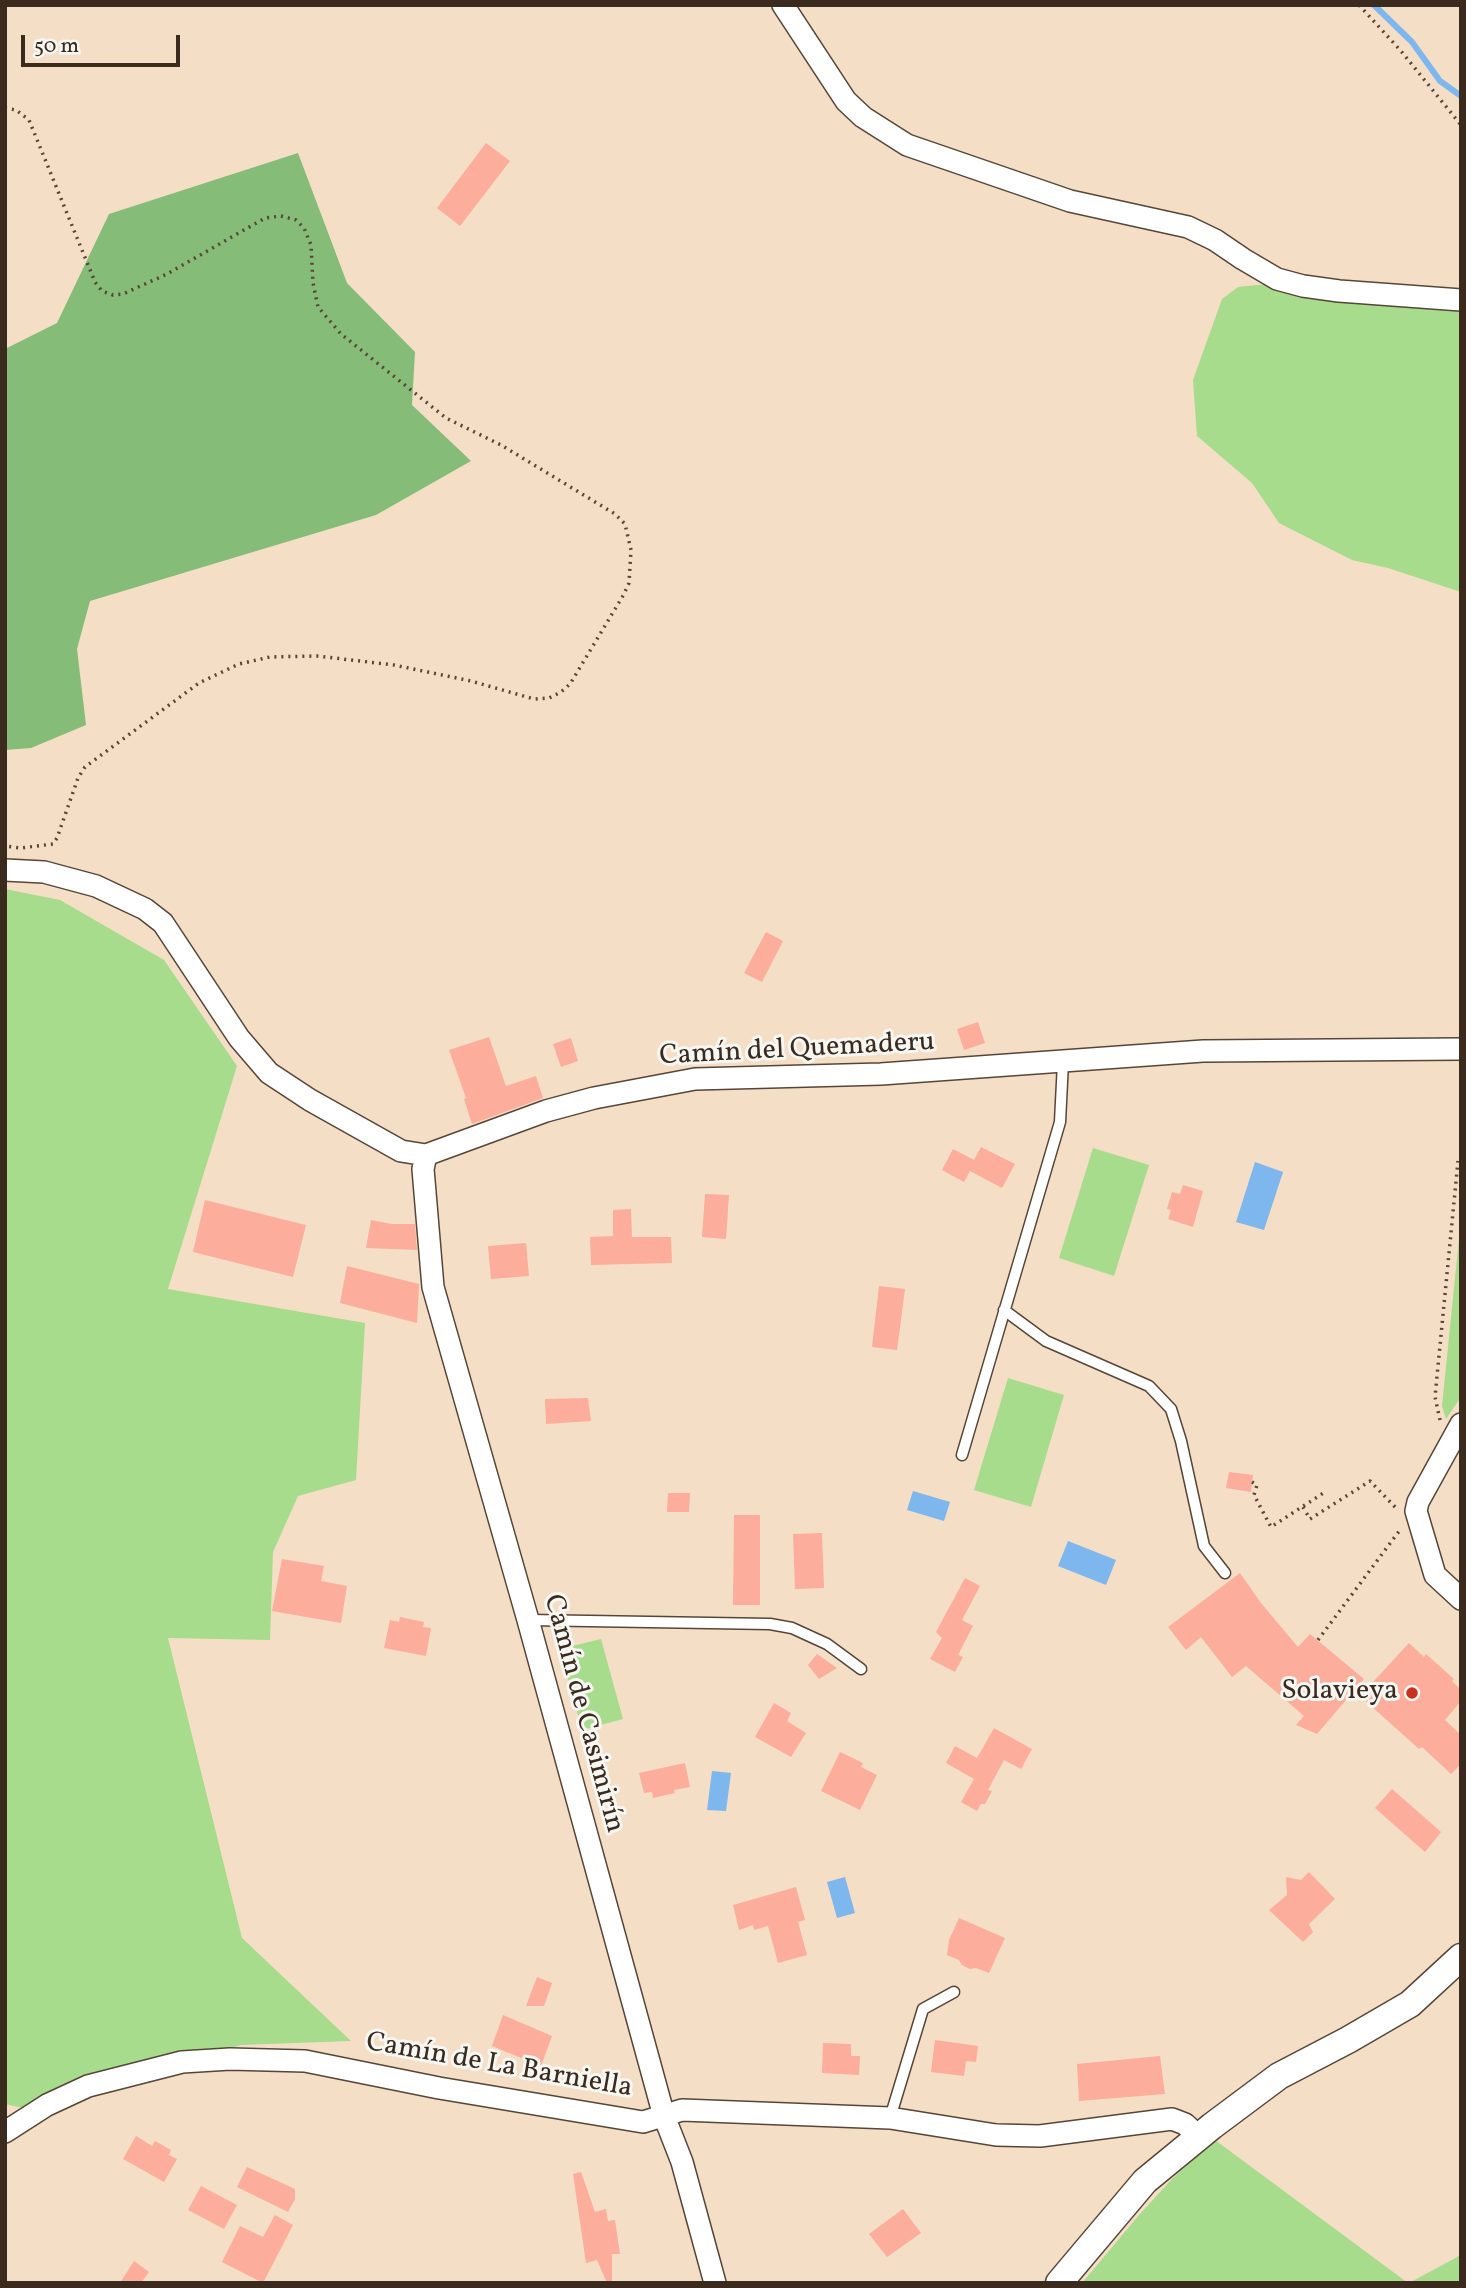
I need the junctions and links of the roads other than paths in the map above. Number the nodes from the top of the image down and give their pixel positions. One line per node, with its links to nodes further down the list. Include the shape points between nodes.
1 (783, 5): 2 (street, via 846,101 907,145 1070,201 1188,227 1277,279 1339,291)
2 (1461, 300)
3 (5, 870): 6 (street, via 44,872 96,886 145,909 163,923 239,1038 269,1073 401,1151)
4 (1461, 1049): 5 (street, Camín del Quemaderu, via 1203,1051)
5 (1063, 1062): 6 (street, Camín del Quemaderu, via 881,1074 695,1079 582,1101); 7 (lane, via 1060,1122)
6 (426, 1155): 12 (street, Camín de Casimirín, via 423,1169 433,1287)
7 (1004, 1310): 9 (lane); 10 (lane, via 1046,1341 1149,1386 1171,1409 1204,1546)
8 (1456, 1432): 11 (street, via 1412,1513 1435,1575)
9 (962, 1455)
10 (1225, 1573)
11 (1461, 1598)
12 (528, 1620): 13 (lane, via 770,1624 792,1628 827,1644); 16 (street, Camín de Casimirín)
13 (861, 1669)
14 (1459, 1964): 19 (street, via 1410,2004 1279,2076)
15 (954, 1992): 17 (lane, via 923,2009)
16 (664, 2116): 17 (street, Camín de La Barniella, via 682,2110); 18 (street, Camín de La Barniella, via 643,2122 305,2061 229,2059 182,2062 88,2086); 20 (street, Camín de Casimirín, via 682,2162)
17 (890, 2118): 19 (street, Camín de La Barniella, via 996,2135 1040,2136 1172,2119)
18 (5, 2132)
19 (1199, 2137): 21 (street, via 1145,2181)
20 (715, 2283)
21 (1059, 2283)

